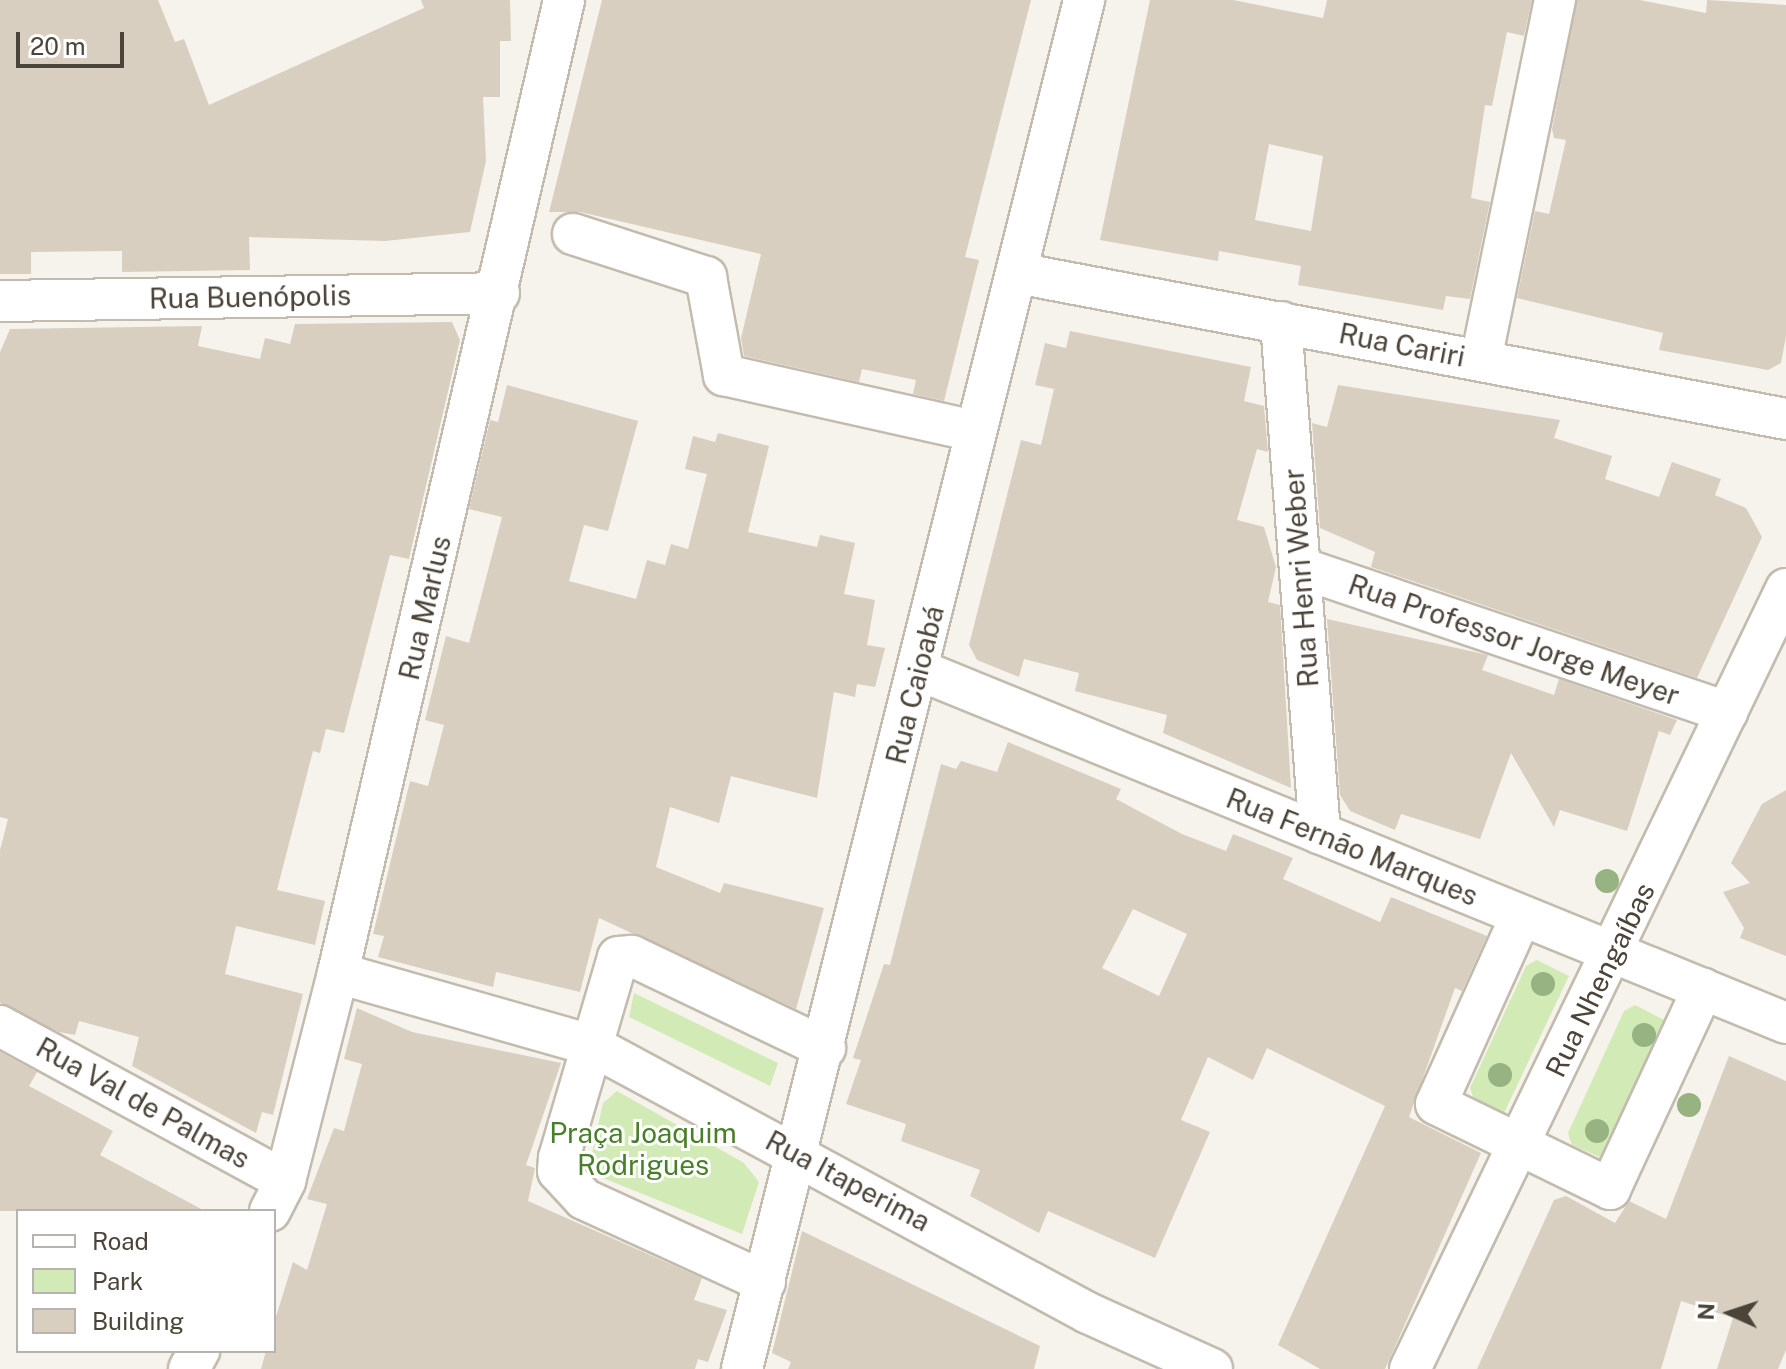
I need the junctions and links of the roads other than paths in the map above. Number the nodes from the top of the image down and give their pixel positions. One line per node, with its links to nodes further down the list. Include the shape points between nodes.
1 (564, 0): 6 (street, Rua Marlus)
2 (1084, 0): 5 (street, Rua Caioabá)
3 (1555, 0): 9 (street)
4 (573, 234): 11 (street, via 706,277 724,375)
5 (1017, 273): 8 (street, Rua Cariri); 11 (street, Rua Caioabá)
6 (499, 293): 7 (street, Rua Buenópolis); 19 (street, Rua Marlus)
7 (0, 301)
8 (1281, 322): 9 (street, Rua Cariri); 12 (street, Rua Henri Weber)
9 (1481, 360): 10 (street, Rua Cariri)
10 (1786, 419)
11 (974, 431): 14 (street, Rua Caioabá)
12 (1301, 568): 15 (street, Rua Professor Jorge Meyer); 16 (street, Rua Henri Weber)
13 (1786, 589): 15 (street, Rua Nhengaíbas)
14 (919, 670): 16 (street, Rua Fernão Marques); 24 (street, Rua Caioabá)
15 (1727, 712): 18 (street, Rua Nhengaíbas)
16 (1320, 834): 17 (street, Rua Fernão Marques)
17 (1521, 916): 18 (street, Rua Fernão Marques); 25 (street, via 1436,1104)
18 (1612, 953): 20 (street, Rua Fernão Marques); 25 (street, Rua Nhengaíbas)
19 (338, 973): 23 (street, Rua Itaperima); 27 (street, Rua Marlus)
20 (1703, 989): 21 (street, Rua Fernão Marques); 25 (street, via 1610,1189)
21 (1786, 1023)
22 (0, 1026): 27 (street, Rua Val de Palmas)
23 (591, 1045): 24 (street, via 614,965 624,955); 26 (street, Rua Itaperima); 28 (street, via 559,1158 568,1187)
24 (825, 1048): 26 (street, Rua Caioabá)
25 (1520, 1145): 31 (street, Rua Nhengaíbas)
26 (798, 1153): 28 (street, Rua Caioabá); 30 (street, Rua Itaperima, via 1088,1313)
27 (278, 1196)
28 (765, 1282): 29 (street, Rua Caioabá)
29 (742, 1369)
30 (1212, 1369)
31 (1410, 1369)

